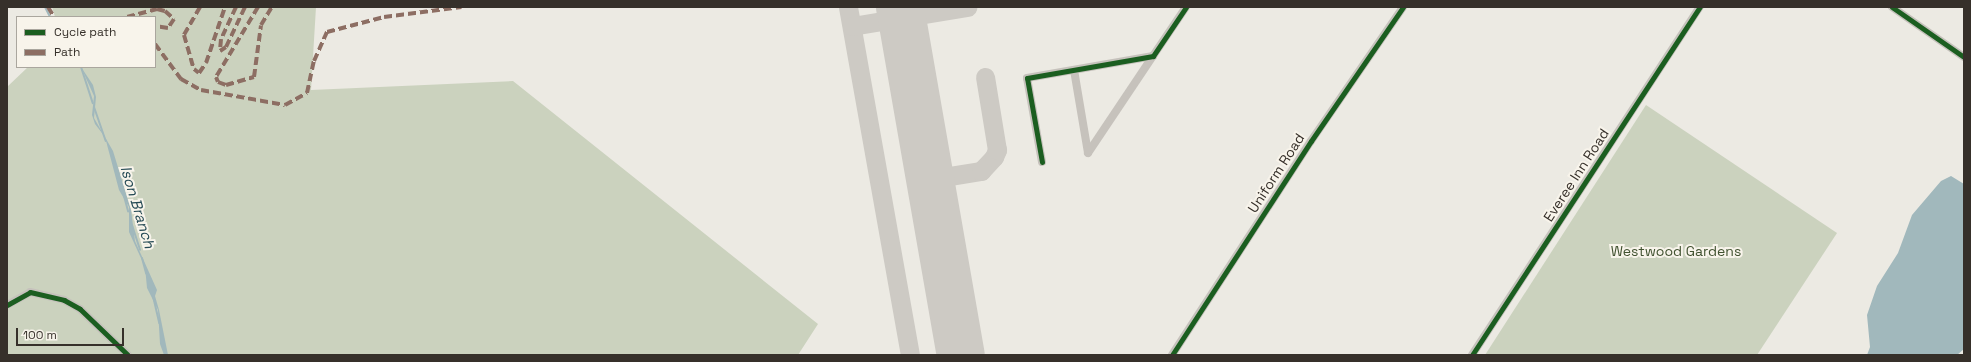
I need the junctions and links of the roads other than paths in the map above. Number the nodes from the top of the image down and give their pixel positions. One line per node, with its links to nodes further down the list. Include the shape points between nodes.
1 (1186, 7): 5 (street)
2 (1403, 7): 11 (street, Uniform Road, via 1311,141)
3 (1700, 7): 12 (street, Everee Inn Road)
4 (1892, 7): 6 (street)
5 (1153, 56): 7 (street); 7 (street, via 1088,153)
6 (1964, 57)
7 (1074, 70): 8 (street, via 1027,78)
8 (1042, 162)
9 (7, 305): 10 (street, via 30,292 64,300 80,309)
10 (128, 355)
11 (1172, 355)
12 (1472, 355)

